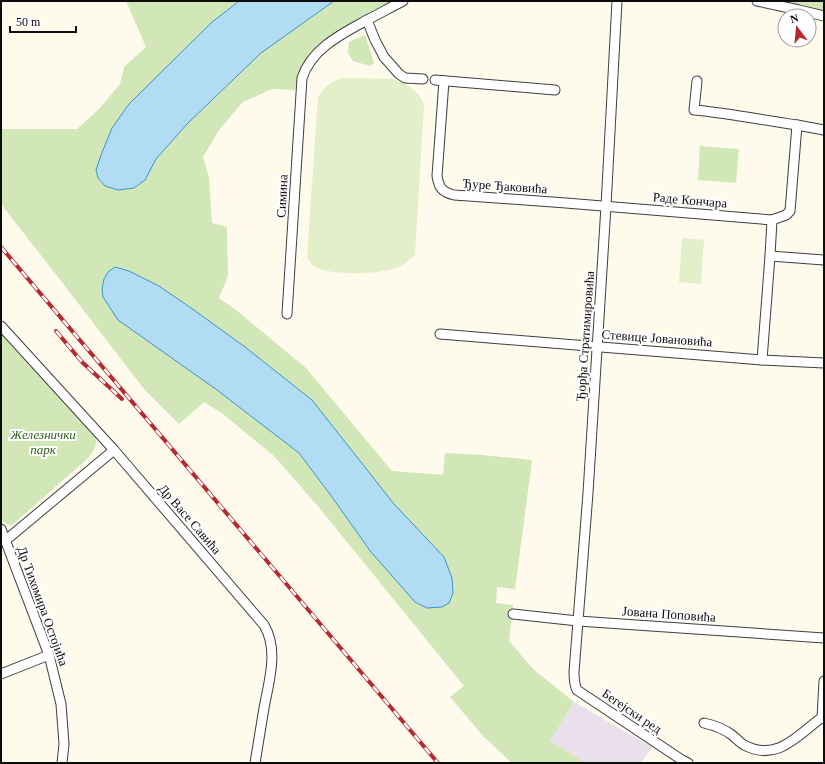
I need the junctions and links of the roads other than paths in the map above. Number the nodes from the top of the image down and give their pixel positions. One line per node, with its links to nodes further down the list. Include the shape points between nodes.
1 (403, 1): 5 (street)
2 (617, 1): 11 (street, Ђорђа Стратимировића)
3 (757, 1): 4 (street)
4 (824, 16)
5 (367, 20): 6 (street, via 384,57 399,74 405,78); 15 (street, Симина, via 340,35 320,51 302,78)
6 (423, 79)
7 (697, 81): 9 (street, via 694,110)
8 (555, 90): 11 (street, Ђуре Ђаковића, via 439,81 436,176 438,185 440,189 454,196)
9 (796, 125): 10 (street); 12 (street, via 790,211)
10 (824, 130)
11 (606, 206): 12 (street, Раде Кончара); 18 (street, Ђорђа Стратимировића)
12 (772, 220): 13 (street)
13 (770, 256): 14 (street); 19 (street)
14 (824, 260)
15 (287, 314)
16 (1, 326): 21 (street, Др Васе Савића)
17 (440, 334): 18 (street, Стевице Јовановића)
18 (596, 347): 19 (street, Стевице Јовановића); 25 (street, Ђорђа Стратимировића)
19 (762, 360): 20 (street, Стевице Јовановића)
20 (824, 363)
21 (114, 450): 23 (street); 34 (street, Др Васе Савића, via 267,630 271,643 271,671)
22 (1, 529): 23 (street, Др Тихомира Остојића)
23 (6, 540): 27 (street, Др Тихомира Остојића)
24 (513, 614): 25 (street, Јована Поповића)
25 (578, 621): 26 (street, Јована Поповића); 28 (street, Ђорђа Стратимировића)
26 (824, 638)
27 (49, 655): 29 (street); 33 (street, Др Тихомира Остојића, via 61,704 64,744)
28 (574, 672): 35 (street, Бегејски ред, via 577,690)
29 (1, 674)
30 (824, 681): 31 (street)
31 (823, 717): 32 (street, via 787,744 766,751 743,744 731,734)
32 (704, 723)
33 (62, 763)
34 (255, 763)
35 (688, 763)

